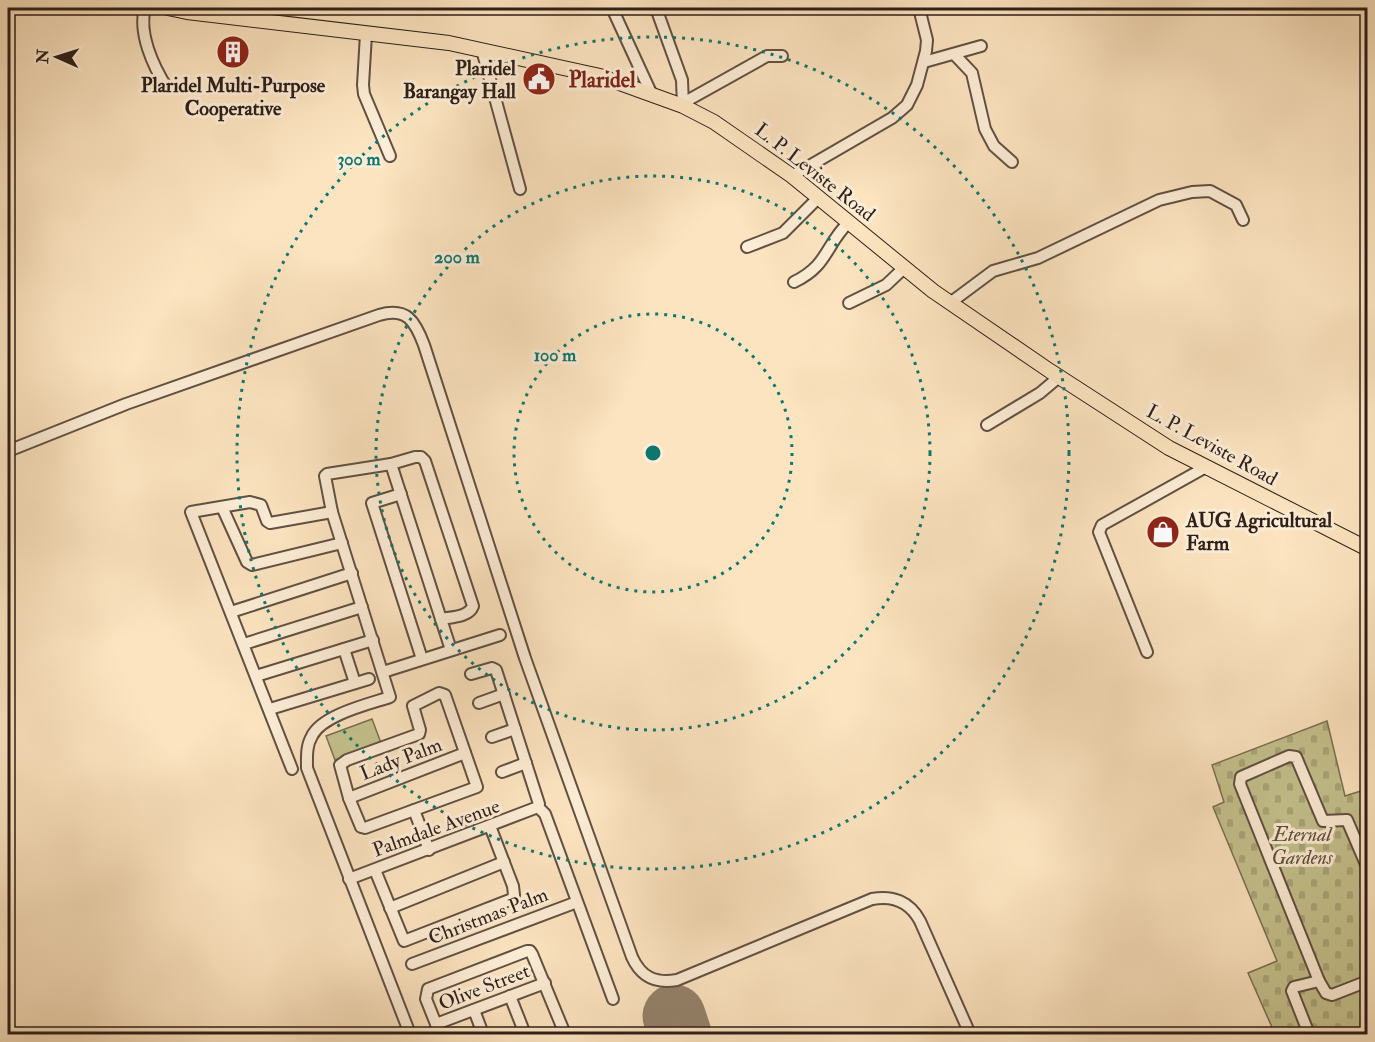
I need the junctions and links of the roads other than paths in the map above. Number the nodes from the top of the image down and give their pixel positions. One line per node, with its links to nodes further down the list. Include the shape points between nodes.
1 (145, 8): 12 (street, via 144,33)
2 (168, 8): 6 (main road, L. P. Leviste Road)
3 (612, 8): 13 (street)
4 (656, 8): 14 (street, via 682,80)
5 (919, 8): 11 (street, via 927,40)
6 (366, 34): 8 (main road, L. P. Leviste Road); 15 (street, via 363,90)
7 (981, 46): 9 (street)
8 (482, 50): 13 (main road, L. P. Leviste Road, via 600,76); 18 (street)
9 (954, 54): 11 (street); 16 (street, via 972,73 984,129 994,146)
10 (782, 56): 14 (street, via 767,56)
11 (924, 62): 17 (street, via 907,105 892,118)
12 (167, 88)
13 (652, 95): 14 (main road, L. P. Leviste Road)
14 (683, 104): 17 (main road, L. P. Leviste Road)
15 (390, 156)
16 (1012, 162)
17 (792, 176): 19 (main road, L. P. Leviste Road)
18 (520, 189)
19 (818, 198): 21 (main road, L. P. Leviste Road); 22 (street, via 783,233)
20 (1243, 220): 26 (street, via 1236,206 1210,191 1159,200 1038,258 993,271)
21 (849, 222): 23 (main road, L. P. Leviste Road); 24 (street, via 818,266)
22 (747, 247)
23 (904, 268): 25 (street, via 886,285); 26 (main road, L. P. Leviste Road)
24 (794, 282)
25 (849, 303)
26 (950, 303): 27 (main road, L. P. Leviste Road)
27 (1059, 377): 28 (street); 31 (main road, L. P. Leviste Road, via 1169,448)
28 (987, 425)
29 (8, 451): 85 (street, via 126,404 379,315 397,312 409,317 424,345 528,666 639,970 655,981 677,980 872,899 893,899 912,908 920,921)
30 (391, 464): 32 (street); 34 (street, via 327,474); 40 (street, via 415,457 425,461 473,606 467,613)
31 (1206, 466): 36 (main road, L. P. Leviste Road); 46 (street, via 1102,525 1099,532)
32 (401, 494): 40 (street); 47 (street, via 372,502)
33 (222, 507): 34 (street, via 250,502 261,505 270,524); 35 (street, via 252,566); 39 (street, via 191,512)
34 (332, 512): 35 (street)
35 (342, 543): 37 (street)
36 (1368, 549)
37 (351, 573): 38 (street); 39 (street)
38 (363, 607): 42 (street); 43 (street)
39 (231, 612): 43 (street)
40 (441, 620): 45 (street)
41 (500, 635): 45 (street)
42 (373, 640): 44 (street); 48 (street)
43 (244, 644): 50 (street)
44 (344, 649): 50 (street); 52 (street)
45 (451, 650): 47 (street)
46 (1147, 652)
47 (422, 658): 48 (street)
48 (383, 672): 70 (street, via 390,696 326,720 312,734 306,752 307,768)
49 (471, 674): 53 (street, via 496,670)
50 (256, 676): 55 (street)
51 (369, 679): 52 (street)
52 (354, 683): 55 (street)
53 (504, 694): 54 (street); 56 (street)
54 (479, 703)
55 (270, 709): 60 (street)
56 (515, 729): 57 (street); 59 (street)
57 (492, 737)
58 (465, 753): 62 (street, Lady Palm); 62 (street, via 443,694 432,695 413,706 419,734 340,765); 64 (street, via 477,787)
59 (526, 763): 61 (street); 63 (street)
60 (292, 769)
61 (502, 772)
62 (349, 798): 64 (street, via 358,822 366,828)
63 (537, 808): 65 (street, Palmdale Avenue); 71 (street, via 545,814)
64 (414, 810): 66 (street)
65 (490, 826): 66 (street, Palmdale Avenue); 67 (street)
66 (429, 849): 69 (street, Palmdale Avenue)
67 (504, 862): 72 (street); 72 (street, via 512,899 404,941)
68 (1368, 869): 74 (street, via 1347,820 1323,821 1296,757 1289,756 1241,777 1240,784)
69 (375, 870): 70 (street, Palmdale Avenue); 72 (street)
70 (350, 879): 81 (street)
71 (577, 902): 73 (street, Christmas Palm); 78 (street)
72 (390, 908)
73 (412, 964)
74 (1319, 981): 75 (street, via 1329,995); 86 (street, via 1294,987 1292,991)
75 (1368, 981)
76 (545, 983): 77 (street, Olive Street); 80 (street, via 527,951 428,989 426,999); 84 (street)
77 (510, 996): 79 (street, Olive Street); 83 (street)
78 (613, 999)
79 (474, 1010): 80 (street, Olive Street); 82 (street)
80 (438, 1029)
81 (410, 1035)
82 (483, 1035)
83 (525, 1035)
84 (565, 1035)
85 (970, 1035)
86 (1309, 1035)

